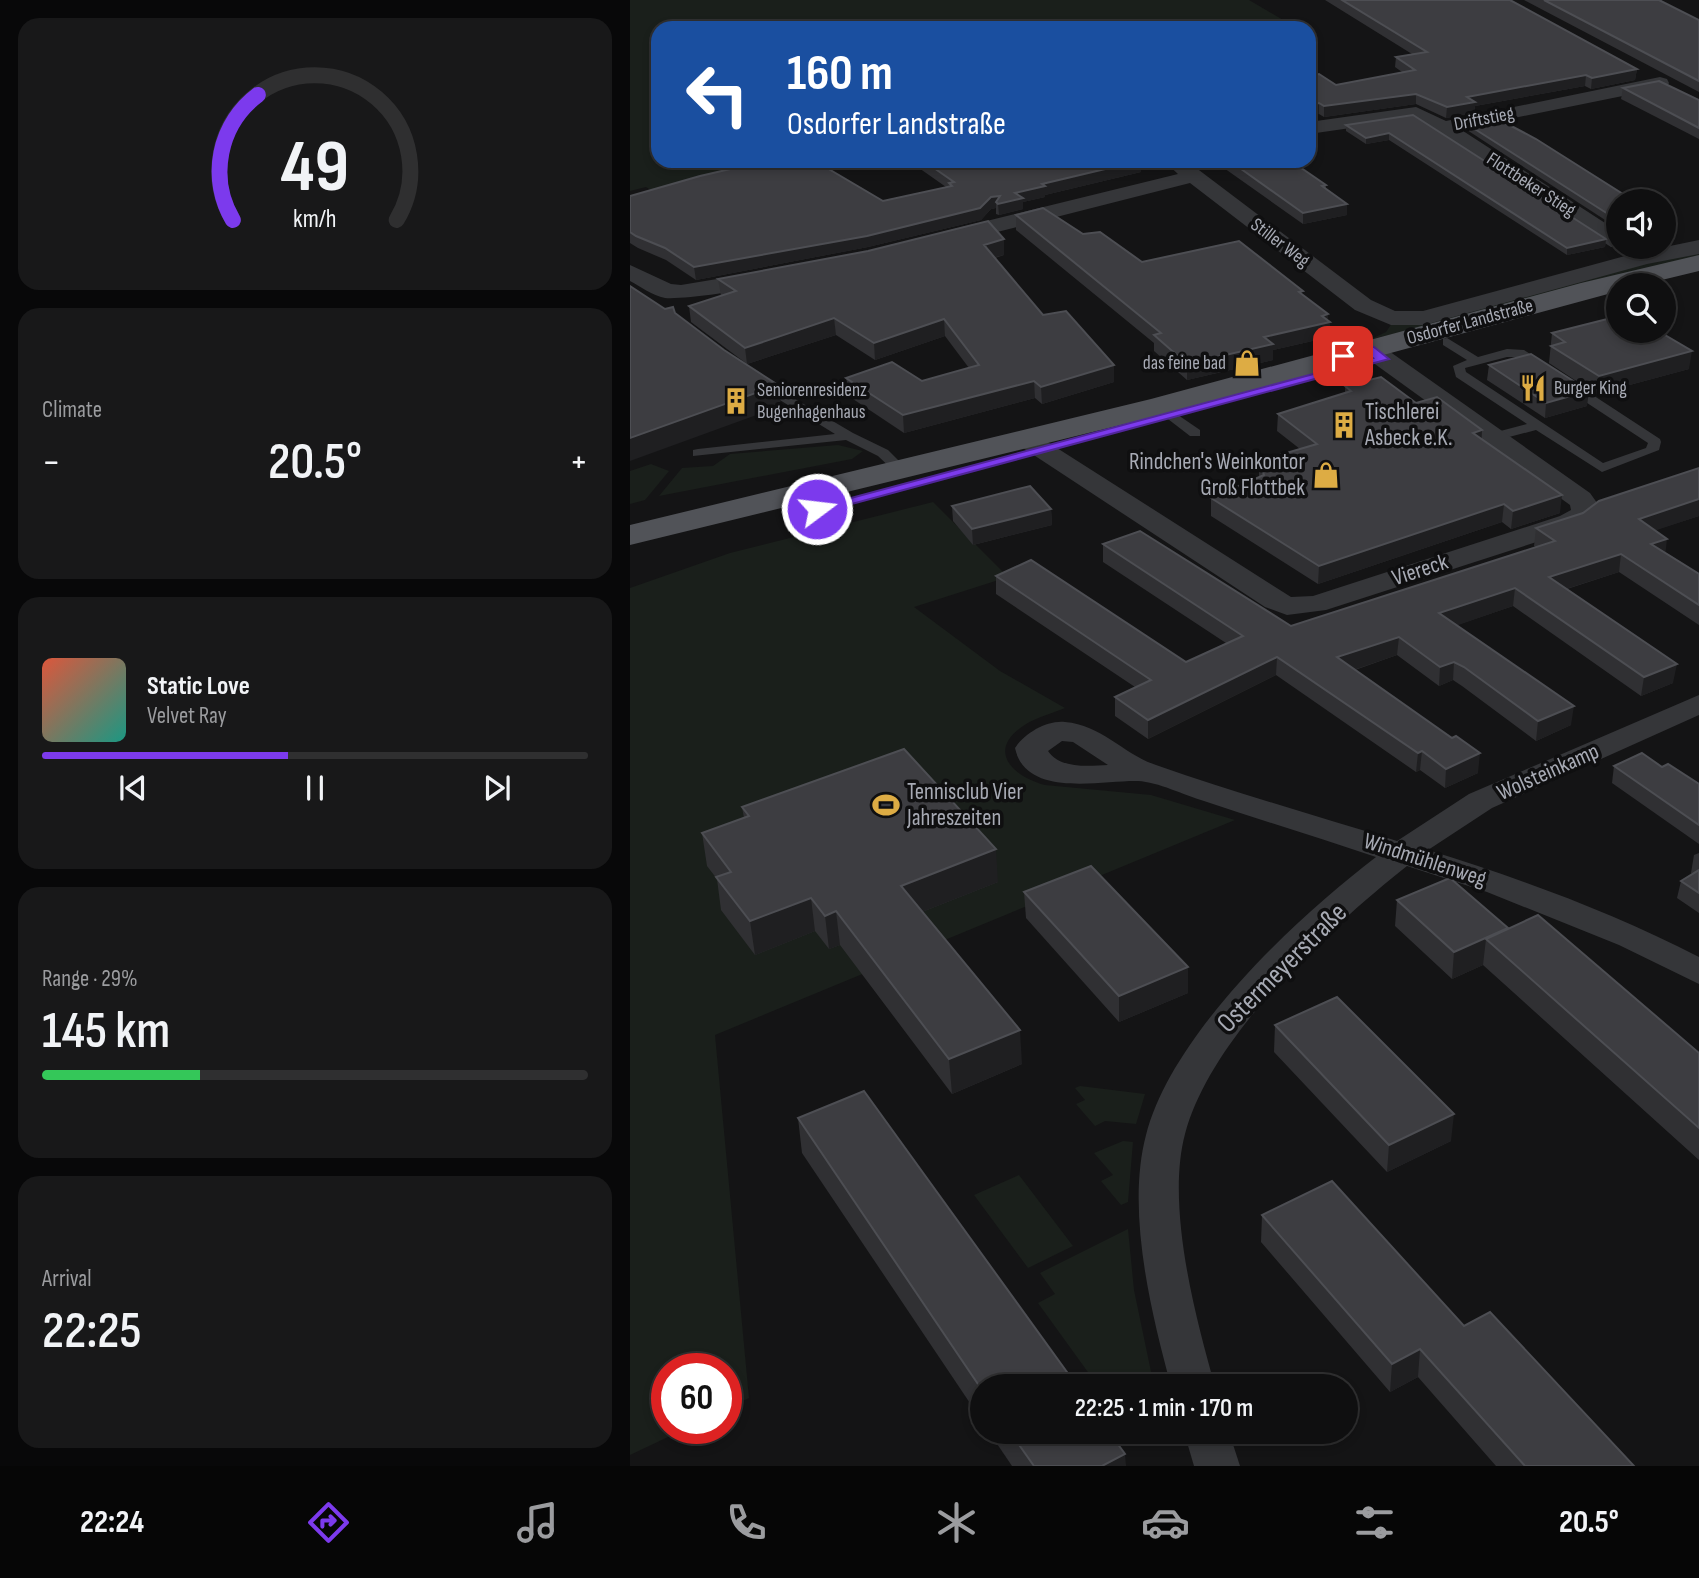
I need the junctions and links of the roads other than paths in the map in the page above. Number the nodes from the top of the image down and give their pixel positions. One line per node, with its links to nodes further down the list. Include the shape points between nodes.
1 (1628, 66): 2 (street)
2 (1660, 83): 3 (street); 5 (street, Driftstieg)
3 (1680, 93)
4 (1316, 127): 5 (street, Driftstieg, via 1416,114)
5 (1443, 127): 8 (street, Flottbeker Stieg)
6 (1182, 168): 7 (street, Stiller Weg)
7 (1193, 177): 9 (street); 21 (street, Stiller Weg, via 1363,305)
8 (1606, 234)
9 (923, 244)
10 (1699, 247): 11 (street, Osdorfer Landstraße)
11 (1676, 249)
12 (1616, 259): 21 (street, Osdorfer Landstraße, via 1424,318)
13 (1699, 263): 23 (main road, Osdorfer Landstraße)
14 (630, 272): 18 (street)
15 (779, 275): 18 (street, via 695,290)
16 (1699, 278): 17 (main road)
17 (1676, 283)
18 (666, 290): 20 (street)
19 (1606, 299): 22 (main road, Osdorfer Landstraße)
20 (681, 313)
21 (1391, 318)
22 (1447, 342): 23 (main road, Osdorfer Landstraße); 24 (lane)
23 (1376, 354): 28 (street, Viereck); 29 (main road, Osdorfer Landstraße, via 1175,418)
24 (1476, 361): 26 (lane, via 1459,366 1460,374); 26 (lane, via 1520,353 1655,442 1652,450 1602,468)
25 (751, 376): 27 (lane)
26 (1539, 425): 28 (lane)
27 (848, 436): 30 (lane); 31 (lane, via 883,453)
28 (1494, 438): 29 (street, Viereck, via 1580,499 1586,508 1582,515 1301,607 1275,601 1136,505)
29 (1034, 445): 31 (main road, Osdorfer Landstraße); 33 (main road, Osdorfer Landstraße)
30 (698, 453)
31 (901, 470): 32 (main road, Osdorfer Landstraße)
32 (630, 535)
33 (630, 557)
34 (1699, 704): 36 (street, Wolsteinkamp, via 1464,810)
35 (1141, 771): 36 (street, Windmühlenweg)
36 (1404, 852): 37 (street, Windmühlenweg, via 1554,905 1632,937); 38 (street, Ostermeyerstraße, via 1253,990 1212,1039 1180,1091 1165,1135 1162,1213 1176,1329)
37 (1699, 972)
38 (1189, 1374)
39 (1211, 1444): 40 (street)
40 (1217, 1466)

